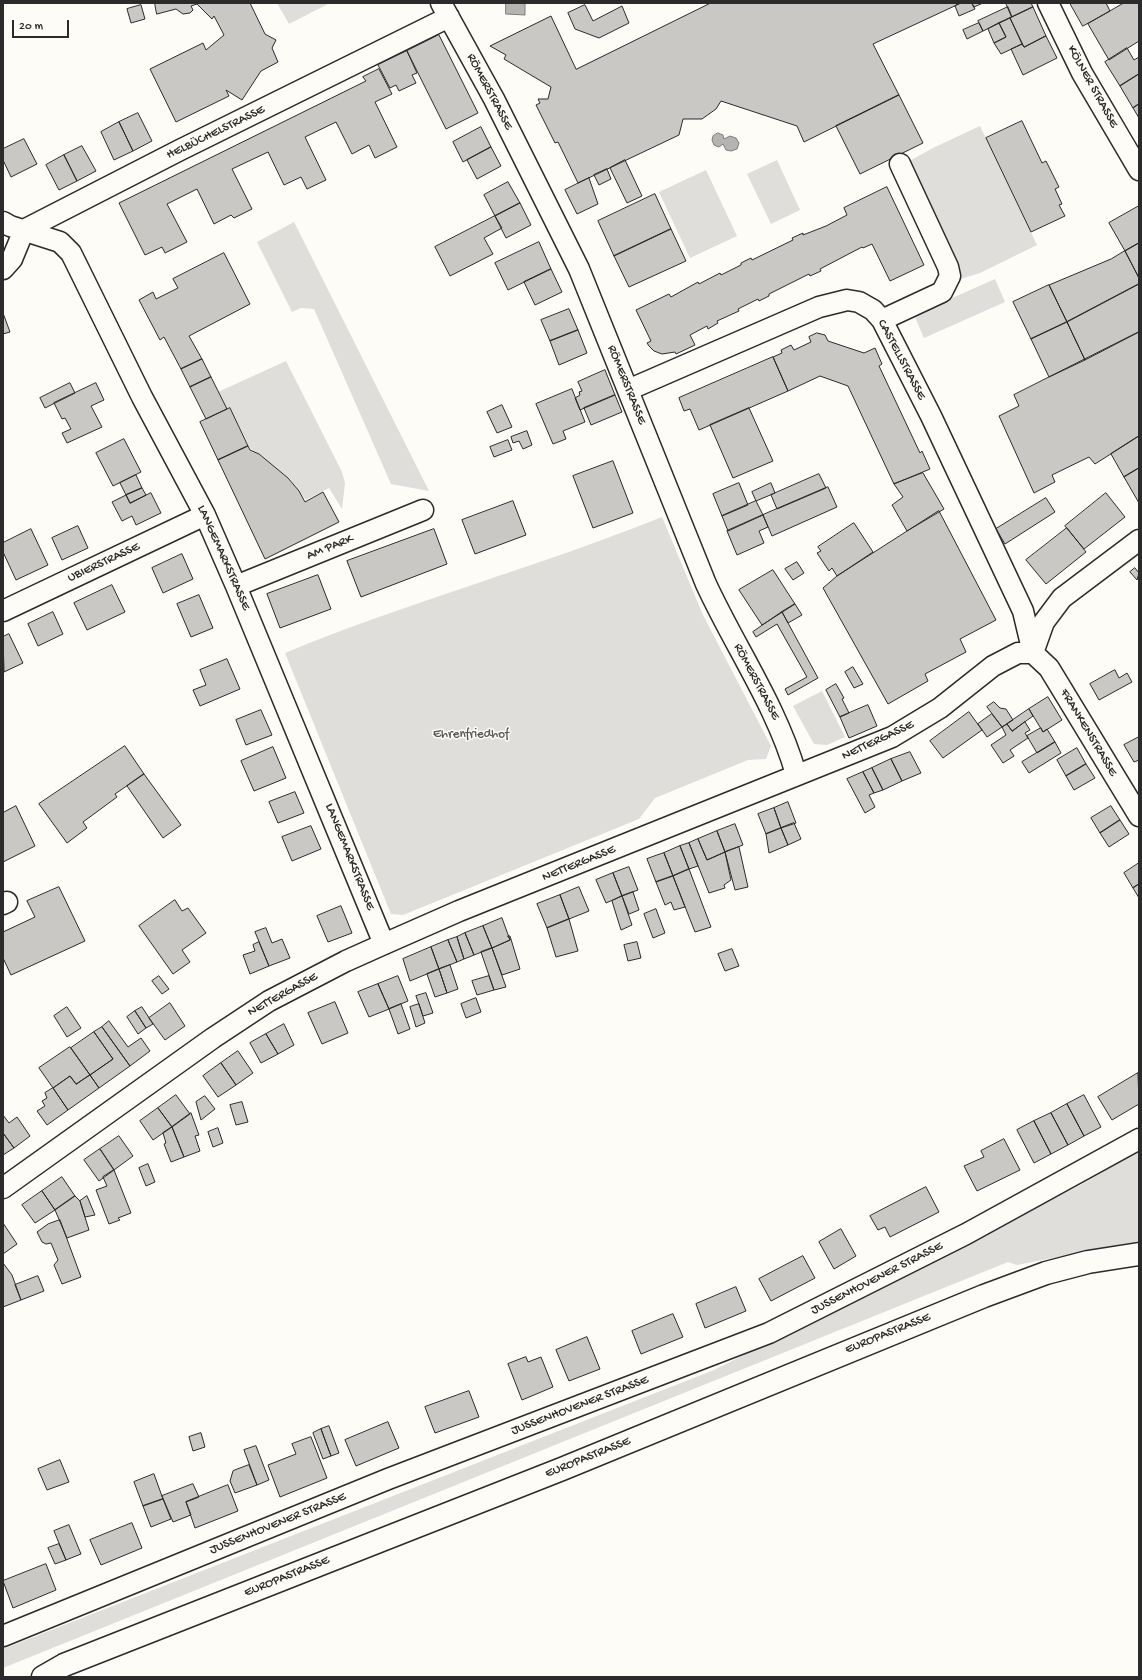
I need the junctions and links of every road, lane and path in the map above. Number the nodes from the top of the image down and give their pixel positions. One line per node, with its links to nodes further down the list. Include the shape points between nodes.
1 (1048, 3): 4 (street, KÖLNER STRASSE, via 1082,73)
2 (445, 7): 6 (street, HELBÜCHELSTRASSE, via 180,150); 9 (street, RÖMERSTRASSE, via 567,242)
3 (900, 164): 8 (street, via 950,276 942,292)
4 (1139, 170)
5 (3, 222): 6 (street, LANGEMARKSTRASSE)
6 (24, 230): 7 (street, via 12,259); 11 (street, LANGEMARKSTRASSE, via 60,242 71,253 142,397)
7 (3, 269)
8 (882, 320): 9 (street, CASTELLSTRASSE, via 873,310 859,302 847,300 826,305); 15 (street, CASTELLSTRASSE, via 931,416 1023,611)
9 (628, 390): 16 (street, RÖMERSTRASSE, via 706,584 779,724)
10 (423, 510): 13 (street, AM PARK)
11 (205, 516): 13 (street, LANGEMARKSTRASSE); 14 (street, UBIERSTRASSE)
12 (1139, 540): 15 (street, via 1062,598 1044,622)
13 (236, 586): 18 (street, LANGEMARKSTRASSE)
14 (3, 611)
15 (1033, 653): 16 (street, NETTERGASSE, via 1018,653 993,666 940,708 892,737); 17 (street, FRANKENSTRASSE, via 1049,668)
16 (796, 774): 18 (street, NETTERGASSE)
17 (1139, 816)
18 (384, 944): 20 (street, NETTERGASSE, via 304,982 246,1015)
19 (1139, 1139): 22 (street, JUSSENHOVENER STRASSE, via 966,1234 769,1333 388,1479)
20 (3, 1188)
21 (1139, 1254): 23 (main road, EUROPASTRASSE, via 1088,1262 1046,1273 931,1317 555,1472 64,1665)
22 (3, 1636)
23 (43, 1677)

